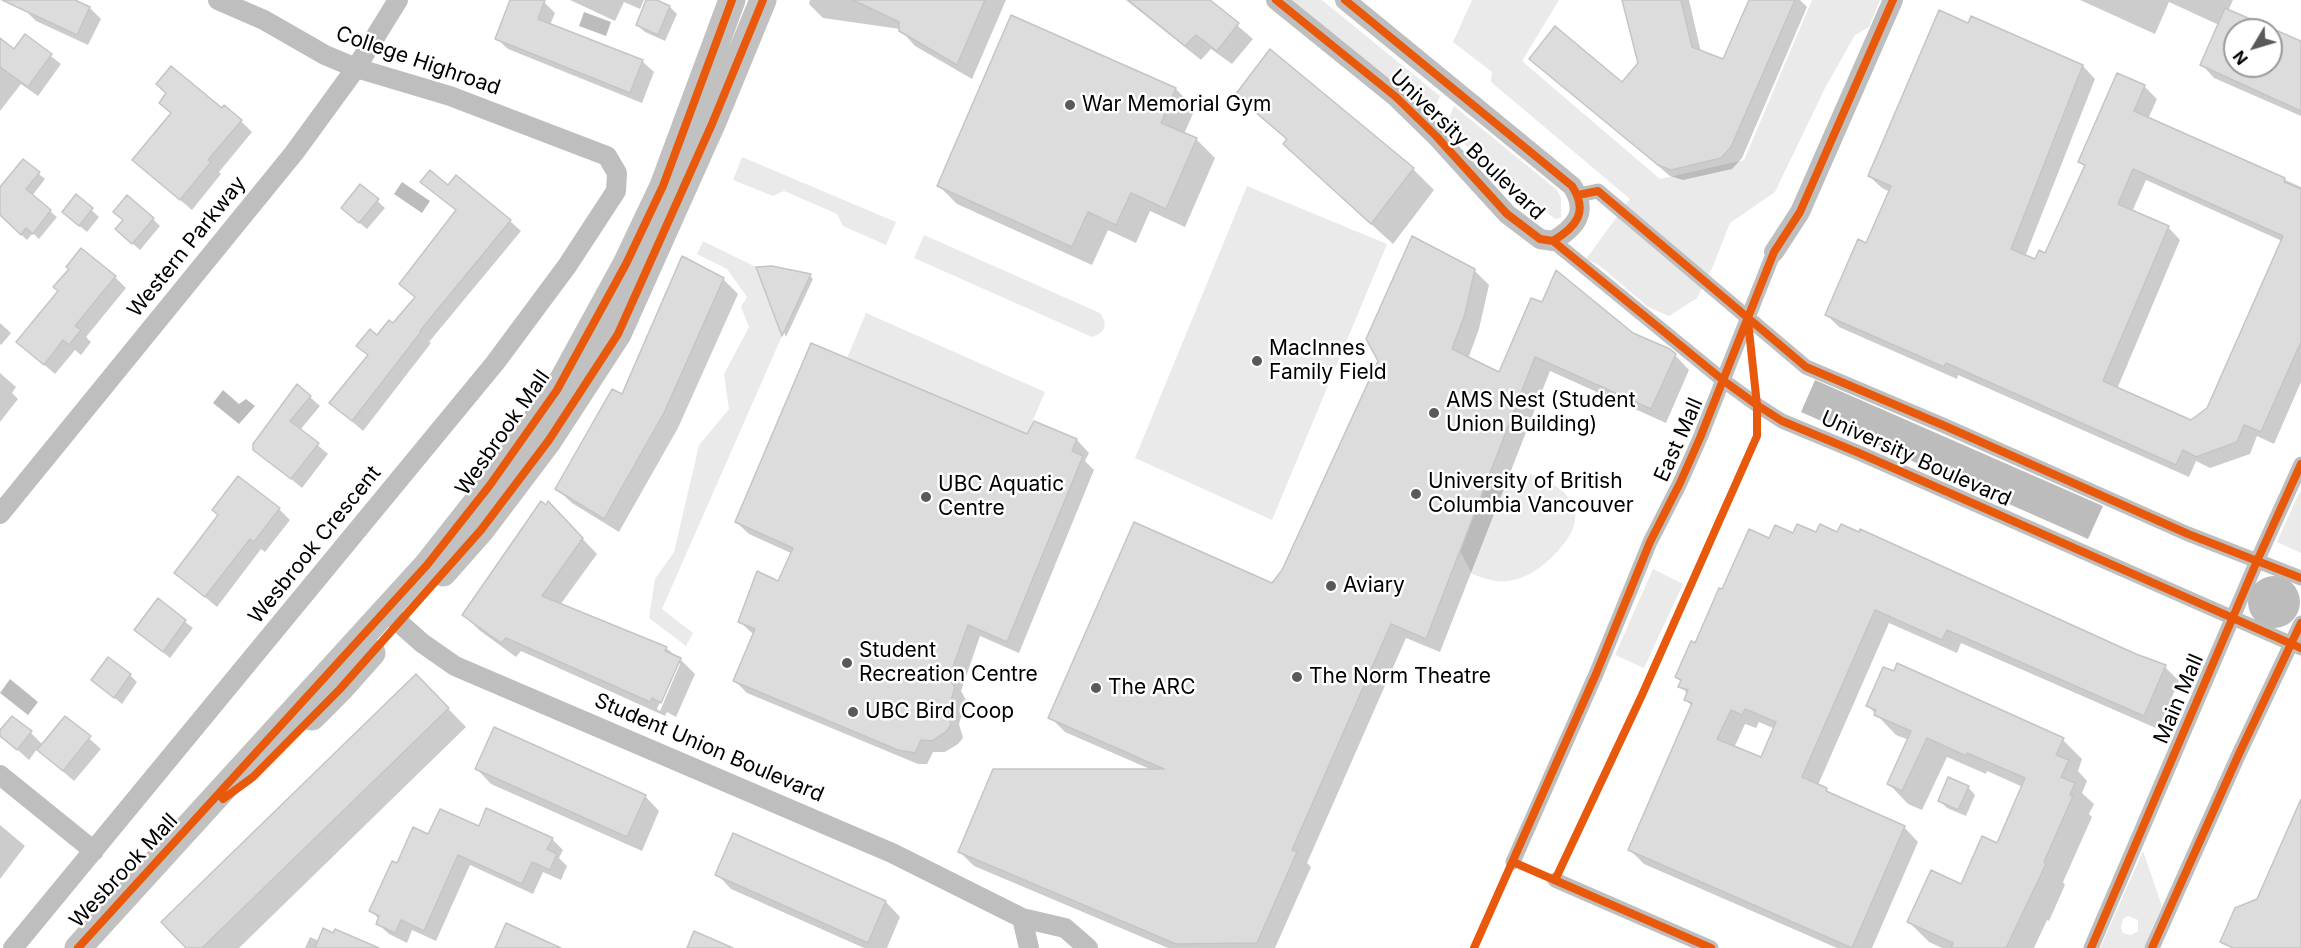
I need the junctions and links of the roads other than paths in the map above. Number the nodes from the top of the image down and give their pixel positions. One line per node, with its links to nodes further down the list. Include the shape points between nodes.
1 (218, 0): 8 (street, College Highroad)
2 (399, 0): 8 (street, Western Parkway)
3 (732, 0): 19 (main road, Wesbrook Mall, via 663,186 626,264 557,390)
4 (763, 0): 19 (main road, Wesbrook Mall, via 618,334 549,440 481,530)
5 (1276, 0): 11 (street, University Boulevard, via 1396,98 1507,214 1540,239)
6 (1345, 0): 10 (street, University Boulevard, via 1564,178)
7 (1893, 0): 12 (street, East Mall, via 1800,212)
8 (356, 68): 9 (street, College Highroad, via 450,96); 16 (street, Western Parkway, via 294,153)
9 (607, 156): 24 (street, Wesbrook Crescent, via 617,173 616,191 560,276 495,363)
10 (1578, 195): 11 (street, University Boulevard, via 1578,219); 13 (street, University Boulevard, via 1598,190)
11 (1553, 242): 14 (street, University Boulevard)
12 (1774, 252): 13 (street, East Mall)
13 (1748, 317): 14 (street, East Mall); 17 (street, University Boulevard, via 1806,367)
14 (1724, 381): 20 (street, University Boulevard, via 1782,421); 25 (street, East Mall, via 1650,542)
15 (2301, 464): 17 (street, Main Mall)
16 (0, 514)
17 (2257, 561): 18 (street, University Boulevard); 20 (street, Main Mall)
18 (2301, 578)
19 (393, 617): 27 (street, Student Union Boulevard, via 456,666 892,853); 29 (main road, Wesbrook Mall, via 340,689 253,777 197,819)
20 (2233, 618): 22 (street, University Boulevard); 33 (street, Main Mall)
21 (2301, 623): 22 (street)
22 (2296, 646): 34 (street, via 2238,756)
23 (0, 775): 24 (street)
24 (94, 851): 28 (street, Wesbrook Crescent)
25 (1513, 862)
26 (1555, 880): 32 (street)
27 (1022, 918): 30 (street); 31 (street, Student Union Boulevard, via 1065,928)
28 (13, 948)
29 (78, 948)
30 (1029, 948)
31 (1088, 948)
32 (1710, 948)
33 (2091, 948)
34 (2152, 948)

